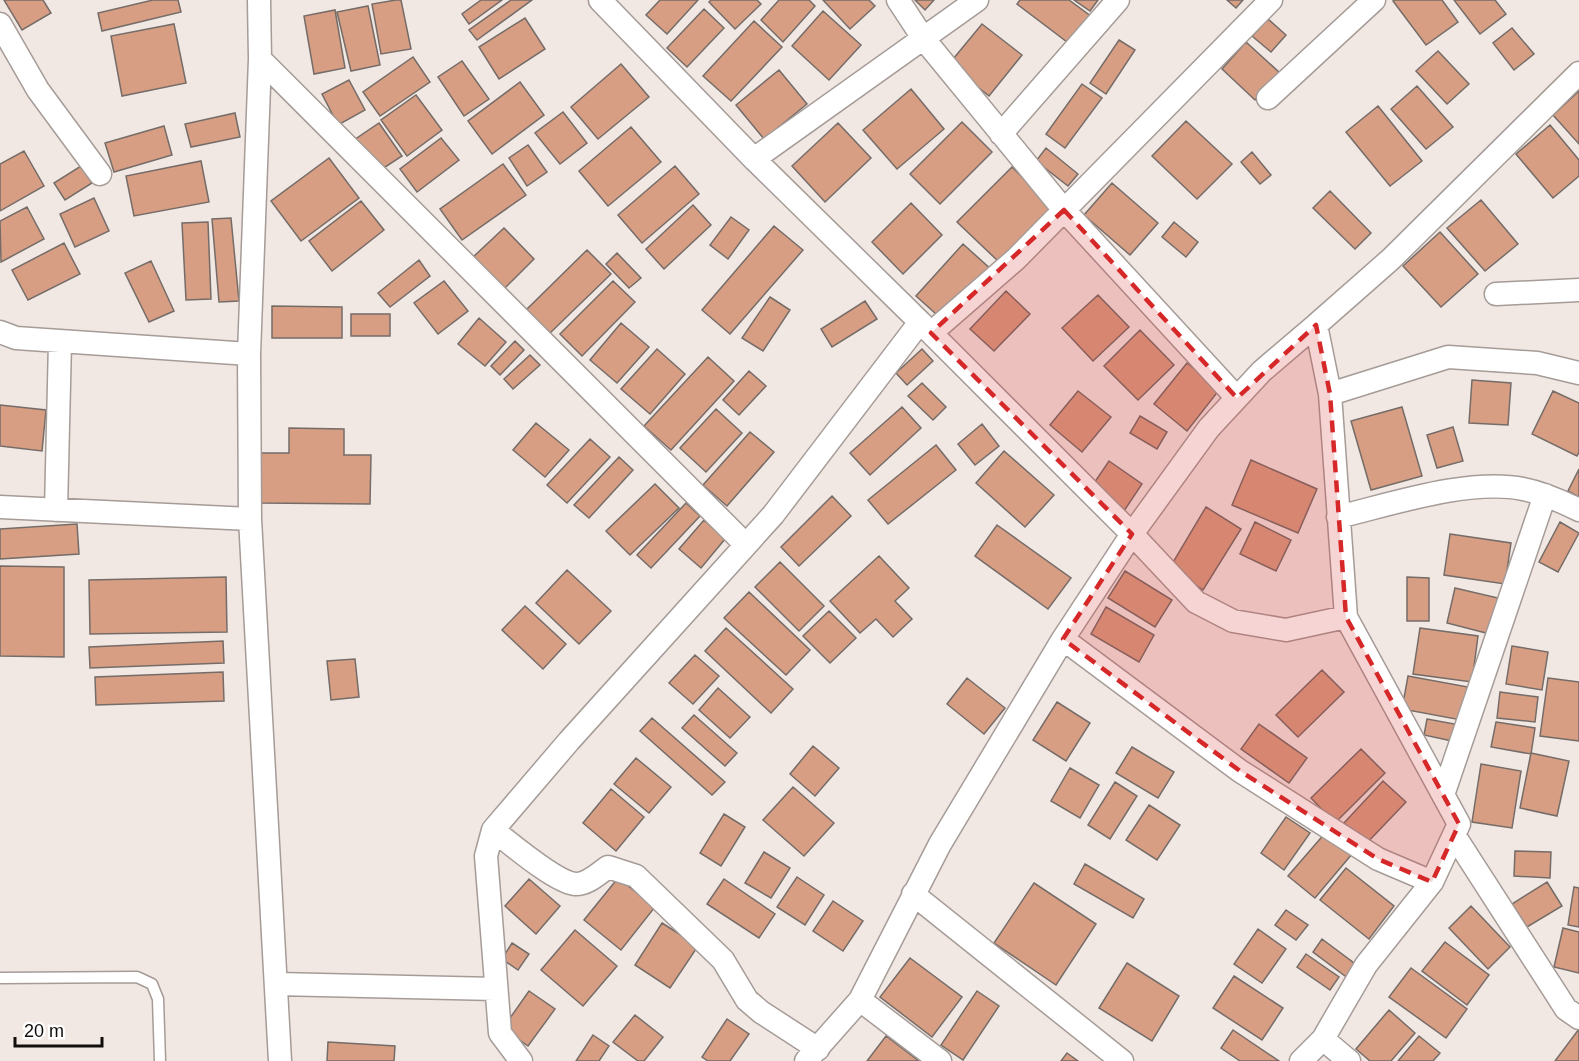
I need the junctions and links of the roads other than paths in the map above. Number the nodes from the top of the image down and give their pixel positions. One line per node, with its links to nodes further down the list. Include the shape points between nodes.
1 (259, 0): 10 (street)
2 (600, 0): 14 (street)
3 (898, 0): 9 (street)
4 (977, 0): 9 (street)
5 (1118, 0): 13 (street)
6 (1271, 0): 16 (street)
7 (1374, 0): 12 (street)
8 (0, 24): 15 (street, via 38,90)
9 (923, 38): 13 (street); 14 (street)
10 (260, 59): 23 (street); 34 (street)
11 (1579, 73): 19 (street, via 1391,259)
12 (1268, 98)
13 (1001, 134): 16 (street)
14 (754, 159): 20 (street)
15 (100, 174)
16 (1064, 210): 20 (street, via 1016,259); 26 (street)
17 (1579, 290): 18 (street)
18 (1496, 294)
19 (1316, 325): 25 (street); 26 (street)
20 (926, 328): 33 (street); 34 (street)
21 (0, 332): 22 (street, via 16,338)
22 (60, 342): 23 (street); 29 (street)
23 (249, 354): 32 (street)
24 (1579, 373): 25 (street, via 1537,363 1448,357)
25 (1330, 394): 31 (street)
26 (1237, 398): 33 (street, via 1209,428)
27 (1545, 495): 30 (street); 31 (street, via 1521,488 1467,487); 37 (street)
28 (0, 507): 29 (street)
29 (56, 510): 32 (street)
30 (1579, 510)
31 (1338, 517): 35 (street)
32 (250, 519): 43 (street)
33 (1132, 534): 35 (street, via 1196,602 1233,621 1286,630); 36 (street)
34 (746, 545): 38 (street)
35 (1346, 617): 37 (street)
36 (1062, 639): 40 (street, via 1240,771 1378,859); 41 (street)
37 (1443, 795): 39 (street, via 1459,824)
38 (493, 830): 44 (street, via 486,856); 48 (street, via 557,877 576,884 590,880 608,867 636,876 723,960 747,1000)
39 (1454, 835): 40 (street); 46 (street, via 1566,1009)
40 (1432, 882): 47 (street, via 1366,965)
41 (913, 894): 45 (street); 53 (street)
42 (0, 978): 49 (lane, via 137,977 152,984 158,999)
43 (277, 984): 44 (street); 50 (street)
44 (495, 988): 51 (street, via 500,1033)
45 (860, 1000): 48 (street); 52 (street)
46 (1579, 1018)
47 (1323, 1039): 54 (street); 55 (street)
48 (812, 1055)
49 (160, 1061)
50 (280, 1061)
51 (521, 1061)
52 (940, 1061)
53 (1122, 1061)
54 (1301, 1061)
55 (1349, 1061)

